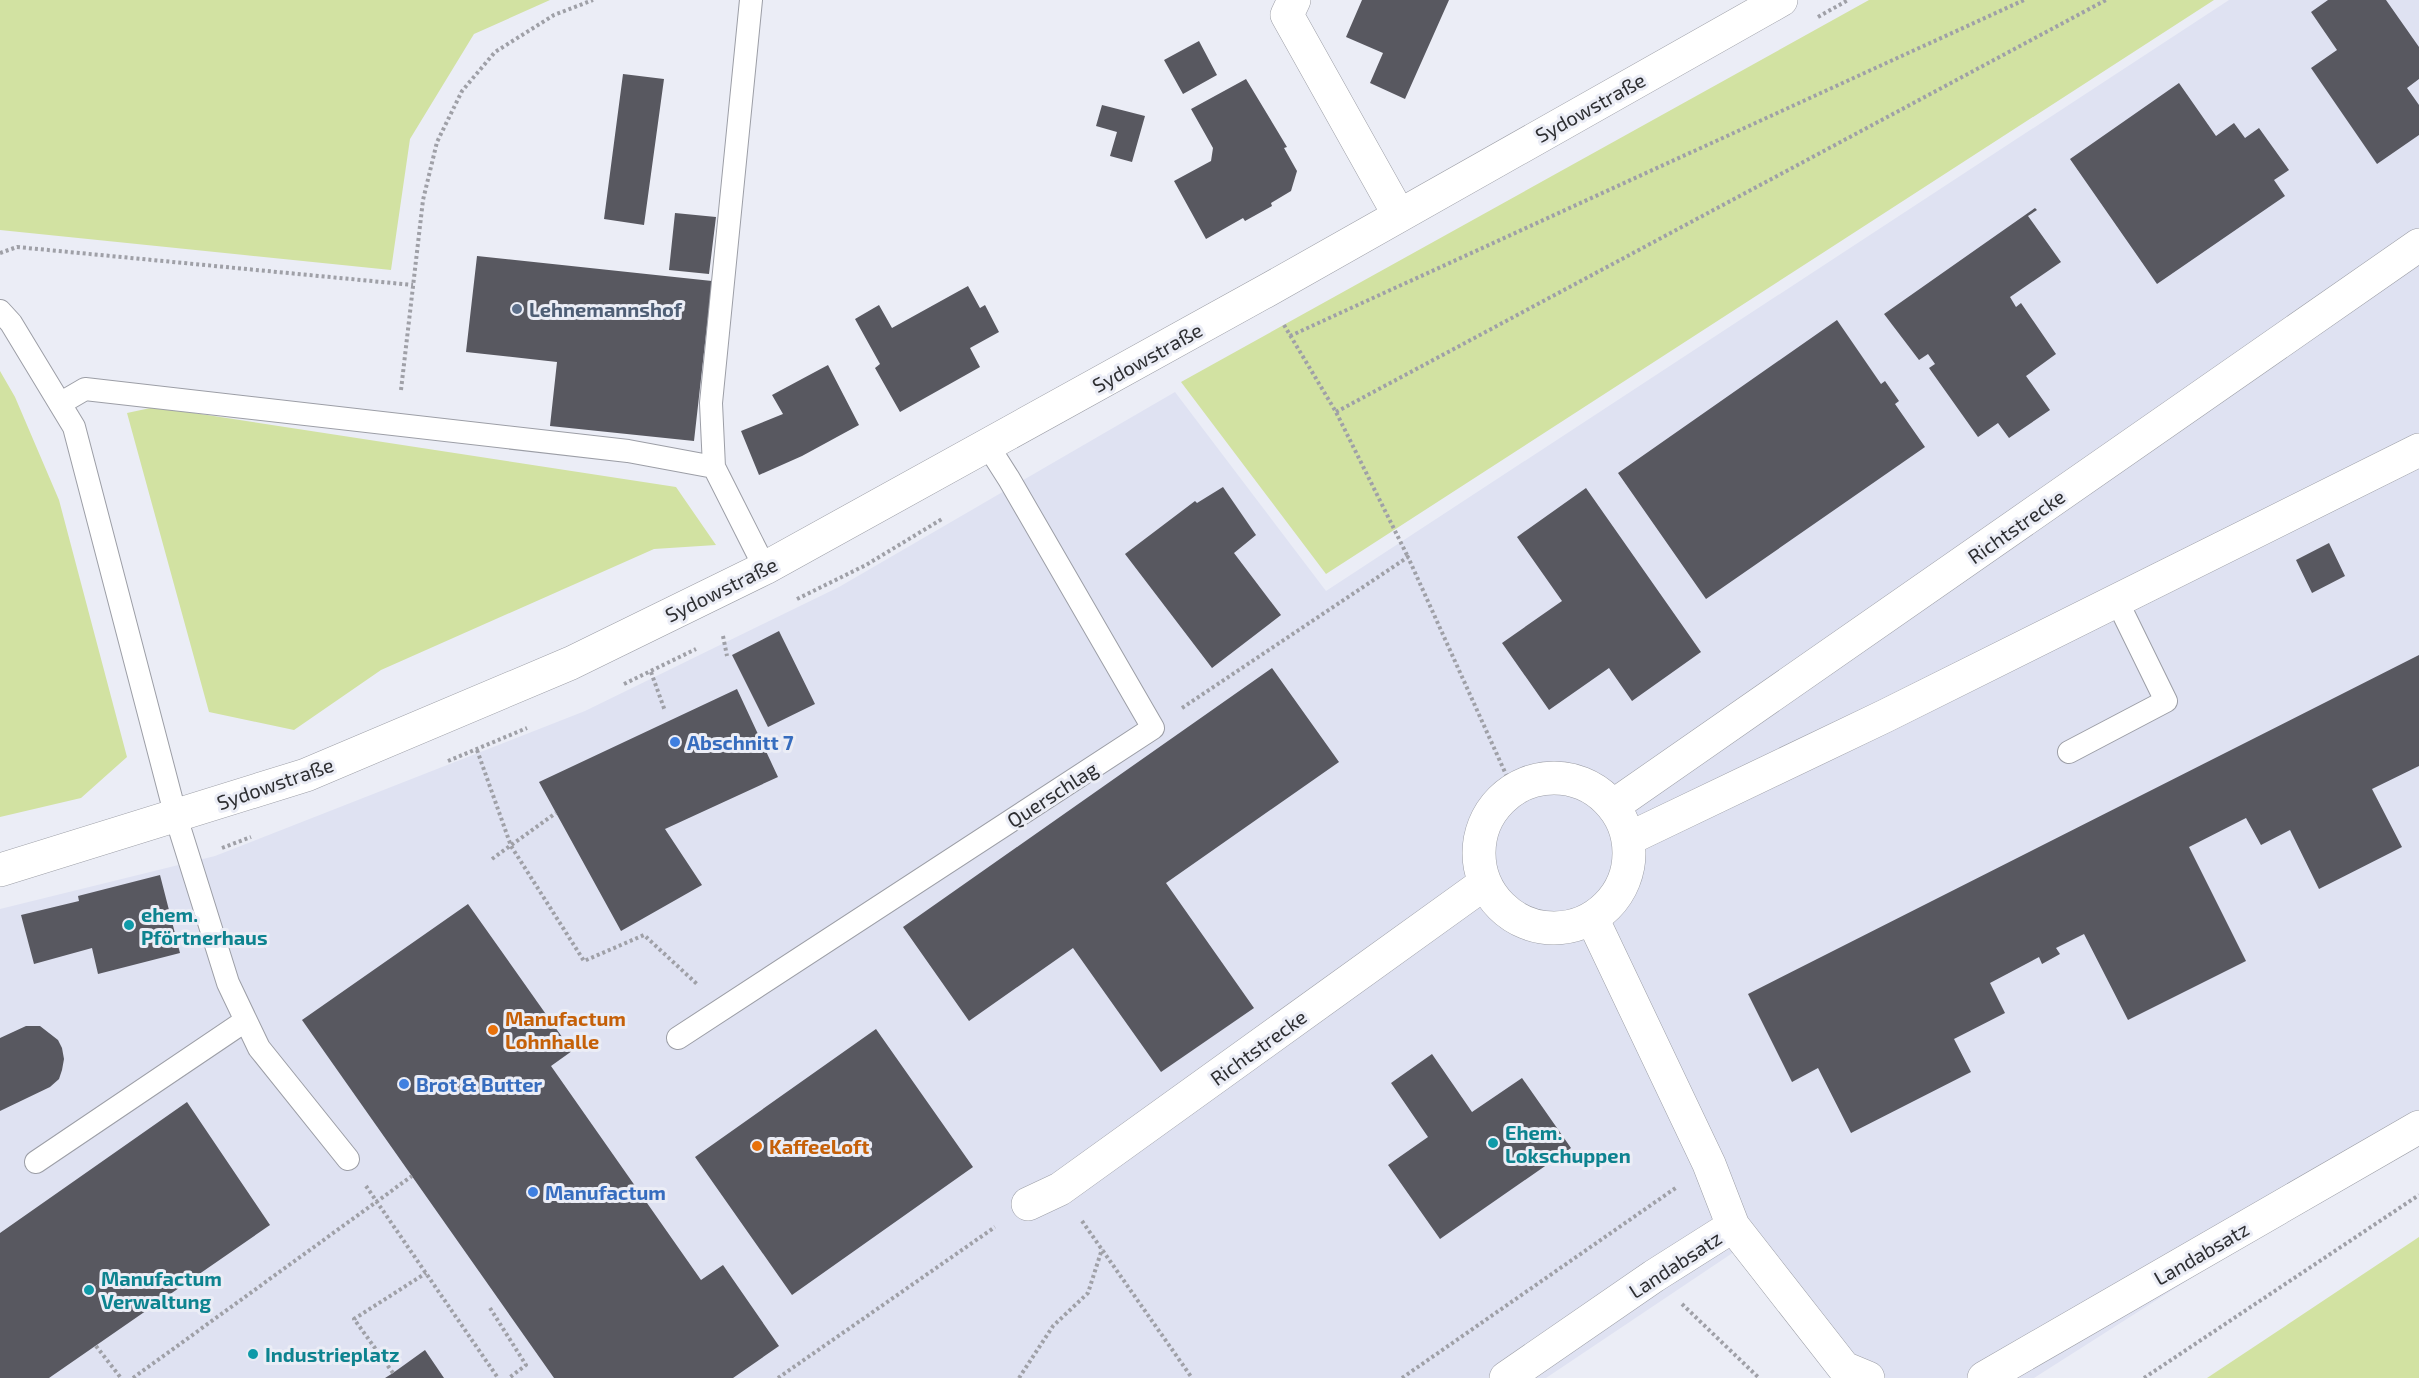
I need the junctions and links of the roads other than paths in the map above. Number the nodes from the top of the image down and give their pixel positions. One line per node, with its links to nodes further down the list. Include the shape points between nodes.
1 (751, 0): 10 (lane, via 711,403)
2 (1294, 0): 4 (street, via 1287,15)
3 (1781, 0): 4 (street, Sydowstraße)
4 (1399, 215): 8 (street, Sydowstraße)
5 (2419, 245): 14 (street, Richtstrecke)
6 (0, 311): 7 (lane)
7 (61, 403): 10 (lane, via 85,389 628,451); 15 (lane, via 75,427)
8 (988, 446): 11 (street, Sydowstraße); 21 (lane, Querschlag, via 1153,728)
9 (2419, 450): 12 (street)
10 (714, 467): 11 (lane)
11 (765, 568): 15 (street, Sydowstraße, via 571,663 306,775)
12 (2117, 601): 13 (lane, via 2166,701); 16 (street)
13 (2069, 752)
14 (1613, 806): 16 (street); 18 (street, via 1593,788 1567,778 1539,779 1513,790 1486,821 1479,863)
15 (176, 817): 17 (street, Sydowstraße); 20 (lane, via 228,983)
16 (1628, 839): 19 (street, via 1629,862 1623,884 1610,904)
17 (0, 870)
18 (1485, 883): 19 (street, via 1496,901 1531,924 1551,928 1572,926); 25 (street, Richtstrecke, via 1060,1189)
19 (1592, 918): 26 (street, via 1709,1164)
20 (245, 1021): 23 (lane, via 259,1048); 24 (lane)
21 (678, 1038)
22 (2419, 1127): 29 (street, Landabsatz)
23 (348, 1159)
24 (36, 1162)
25 (1028, 1204)
26 (1733, 1226): 27 (street, Landabsatz); 28 (street, Landabsatz, via 1844,1368)
27 (1506, 1378)
28 (1868, 1378)
29 (1984, 1378)

